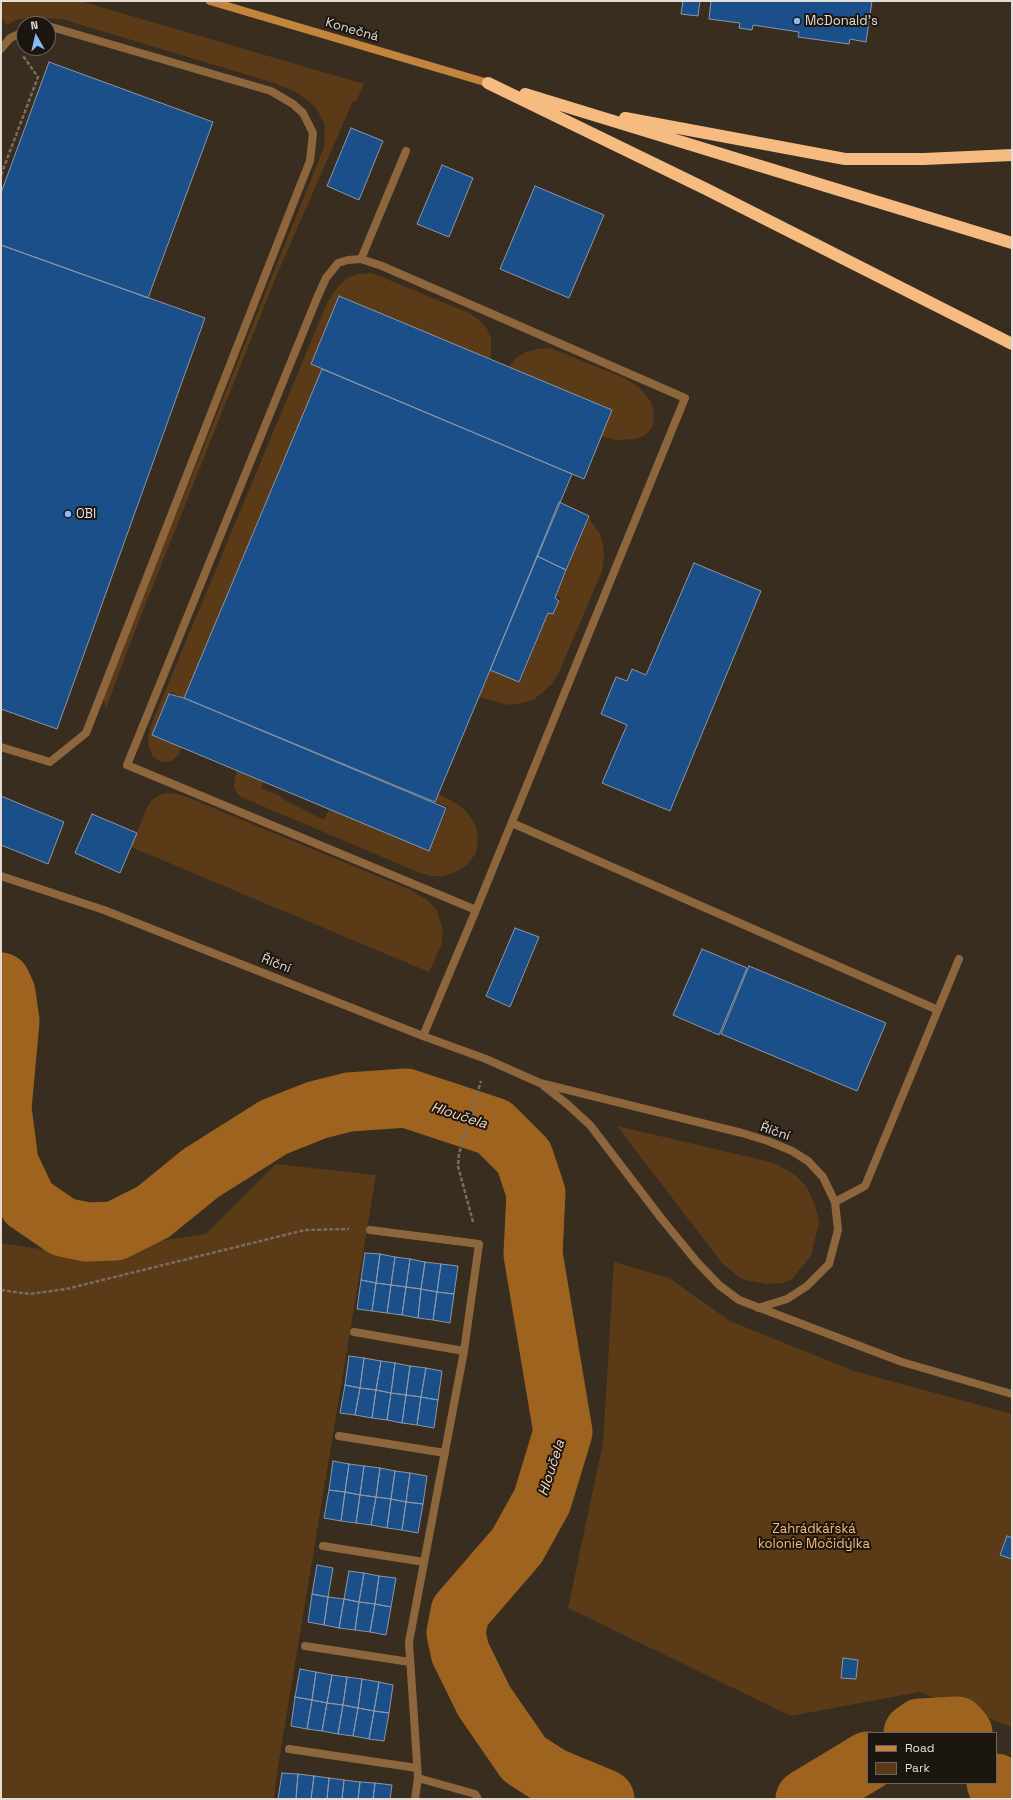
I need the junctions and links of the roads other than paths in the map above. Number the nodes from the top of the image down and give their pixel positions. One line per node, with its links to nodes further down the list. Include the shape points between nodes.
1 (210, 1): 5 (main road, Konečná)
2 (56, 28): 12 (street, via 271,92 293,104 303,113 313,132 310,161 86,732 50,762)
3 (16, 35): 4 (street, via 10,38)
4 (1, 49)
5 (488, 82): 6 (highway); 11 (highway)
6 (566, 107): 8 (highway, via 845,159); 9 (highway)
7 (406, 152): 10 (street)
8 (1012, 155)
9 (1012, 243)
10 (361, 259): 13 (street, via 685,398); 15 (street, via 338,263 326,278 127,765)
11 (1012, 344)
12 (1, 747)
13 (512, 822): 15 (street); 17 (street)
14 (1, 876): 18 (street, Říční, via 104,910)
15 (476, 910): 18 (street)
16 (959, 959): 17 (street)
17 (938, 1010): 20 (street, via 865,1186)
18 (423, 1036): 19 (street, Říční, via 486,1059)
19 (540, 1083): 20 (street, Říční, via 768,1141 808,1161 822,1177); 22 (street, Říční, via 590,1126 661,1218 719,1285 739,1300)
20 (835, 1202): 22 (street, Říční, via 838,1230 829,1264 807,1286 787,1300)
21 (370, 1230): 24 (street, via 479,1244)
22 (758, 1308): 25 (street, Říční, via 902,1362)
23 (354, 1332): 24 (street)
24 (464, 1351): 27 (street)
25 (1012, 1394)
26 (339, 1436): 27 (street)
27 (445, 1453): 29 (street)
28 (323, 1546): 29 (street)
29 (424, 1562): 31 (street, via 409,1642)
30 (305, 1646): 31 (street)
31 (410, 1662): 33 (street)
32 (289, 1749): 33 (street)
33 (417, 1768): 34 (street)
34 (418, 1778): 35 (street); 36 (street, via 475,1794)
35 (415, 1799)
36 (478, 1799)

